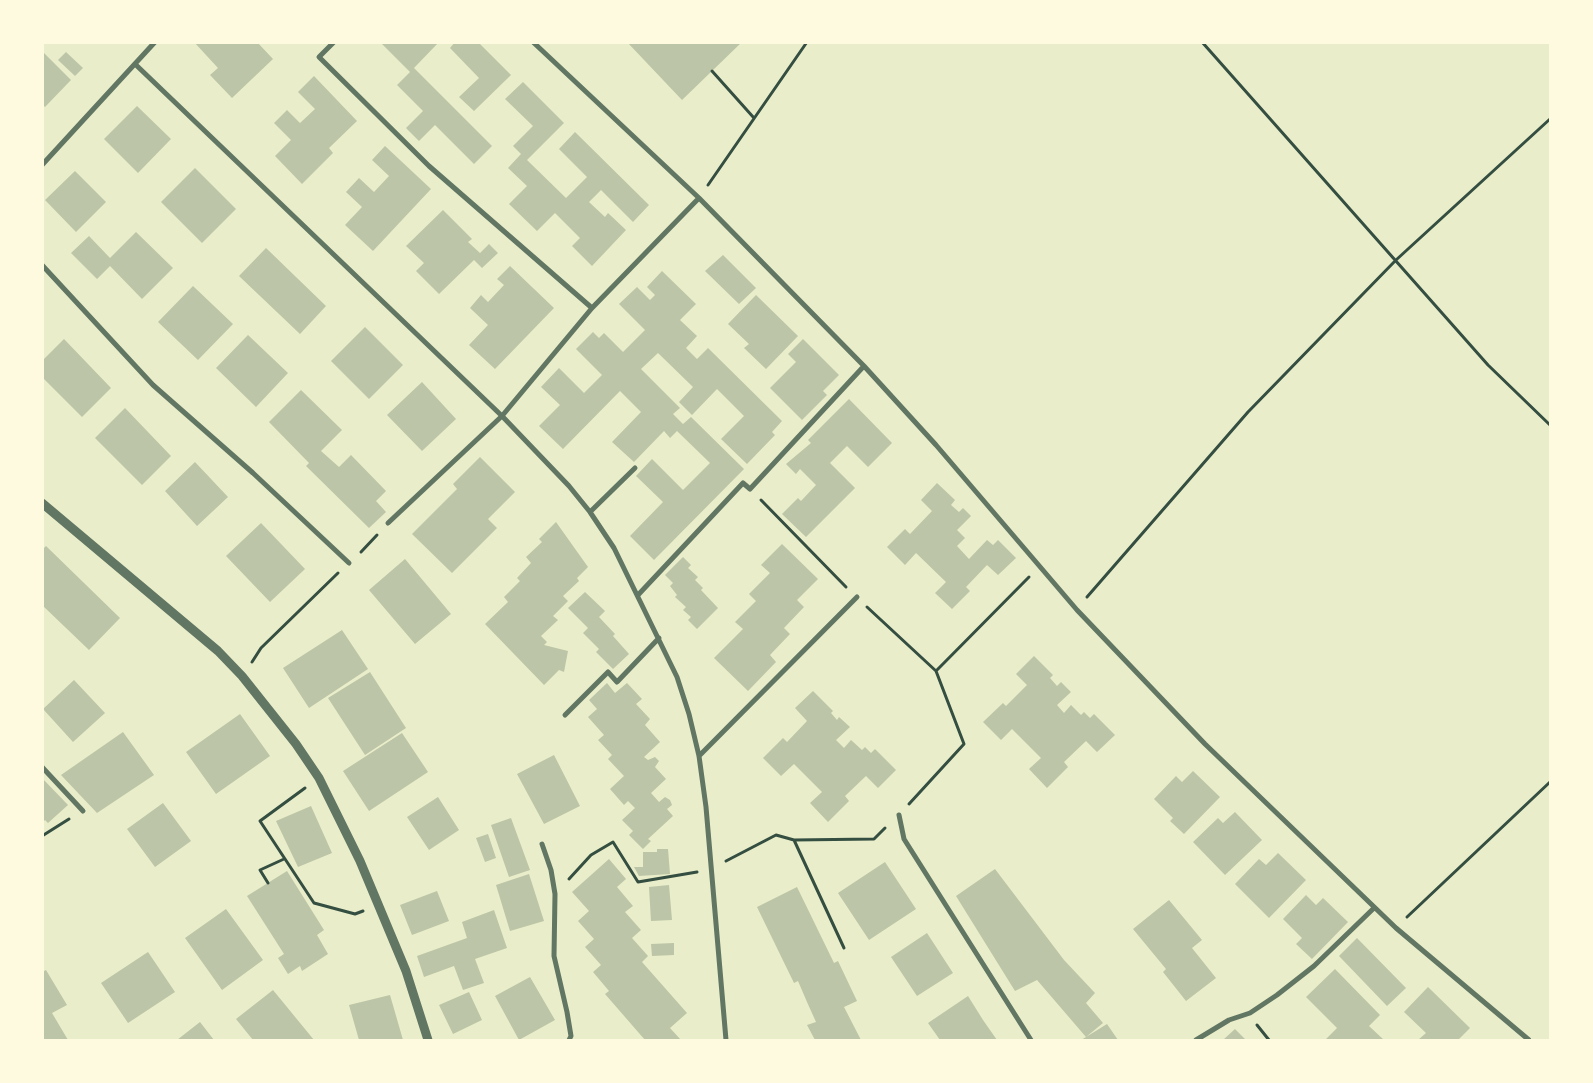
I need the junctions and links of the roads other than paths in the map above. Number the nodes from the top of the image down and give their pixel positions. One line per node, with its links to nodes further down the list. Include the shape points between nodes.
1 (155, 42): 4 (street)
2 (334, 42): 8 (street, via 319,57 429,166)
3 (533, 42): 6 (street)
4 (135, 64): 5 (street); 10 (street)
5 (42, 165)
6 (699, 198): 8 (street); 9 (street)
7 (42, 265): 15 (street, via 152,385)
8 (592, 308): 10 (street)
9 (864, 366): 16 (street, via 750,489 743,483); 25 (street, via 1078,610 1205,744)
10 (502, 416): 13 (street); 14 (street)
11 (635, 468): 13 (street)
12 (42, 504): 26 (street, via 218,651 242,676 319,778 350,837 406,971)
13 (590, 512): 16 (street, via 614,548)
14 (388, 523)
15 (349, 563)
16 (638, 595): 18 (street)
17 (857, 598): 20 (street)
18 (659, 638): 19 (street, via 617,682 608,672); 20 (street, via 677,677)
19 (565, 715)
20 (699, 756): 28 (street, via 713,868)
21 (42, 767): 22 (street)
22 (83, 810)
23 (899, 815): 29 (street, via 904,839)
24 (542, 844): 27 (street, via 555,894 554,956)
25 (1374, 908): 30 (street, via 1314,966 1277,995 1250,1013 1229,1020); 31 (street)
26 (428, 1040)
27 (570, 1040)
28 (726, 1040)
29 (1032, 1040)
30 (1196, 1040)
31 (1529, 1040)

